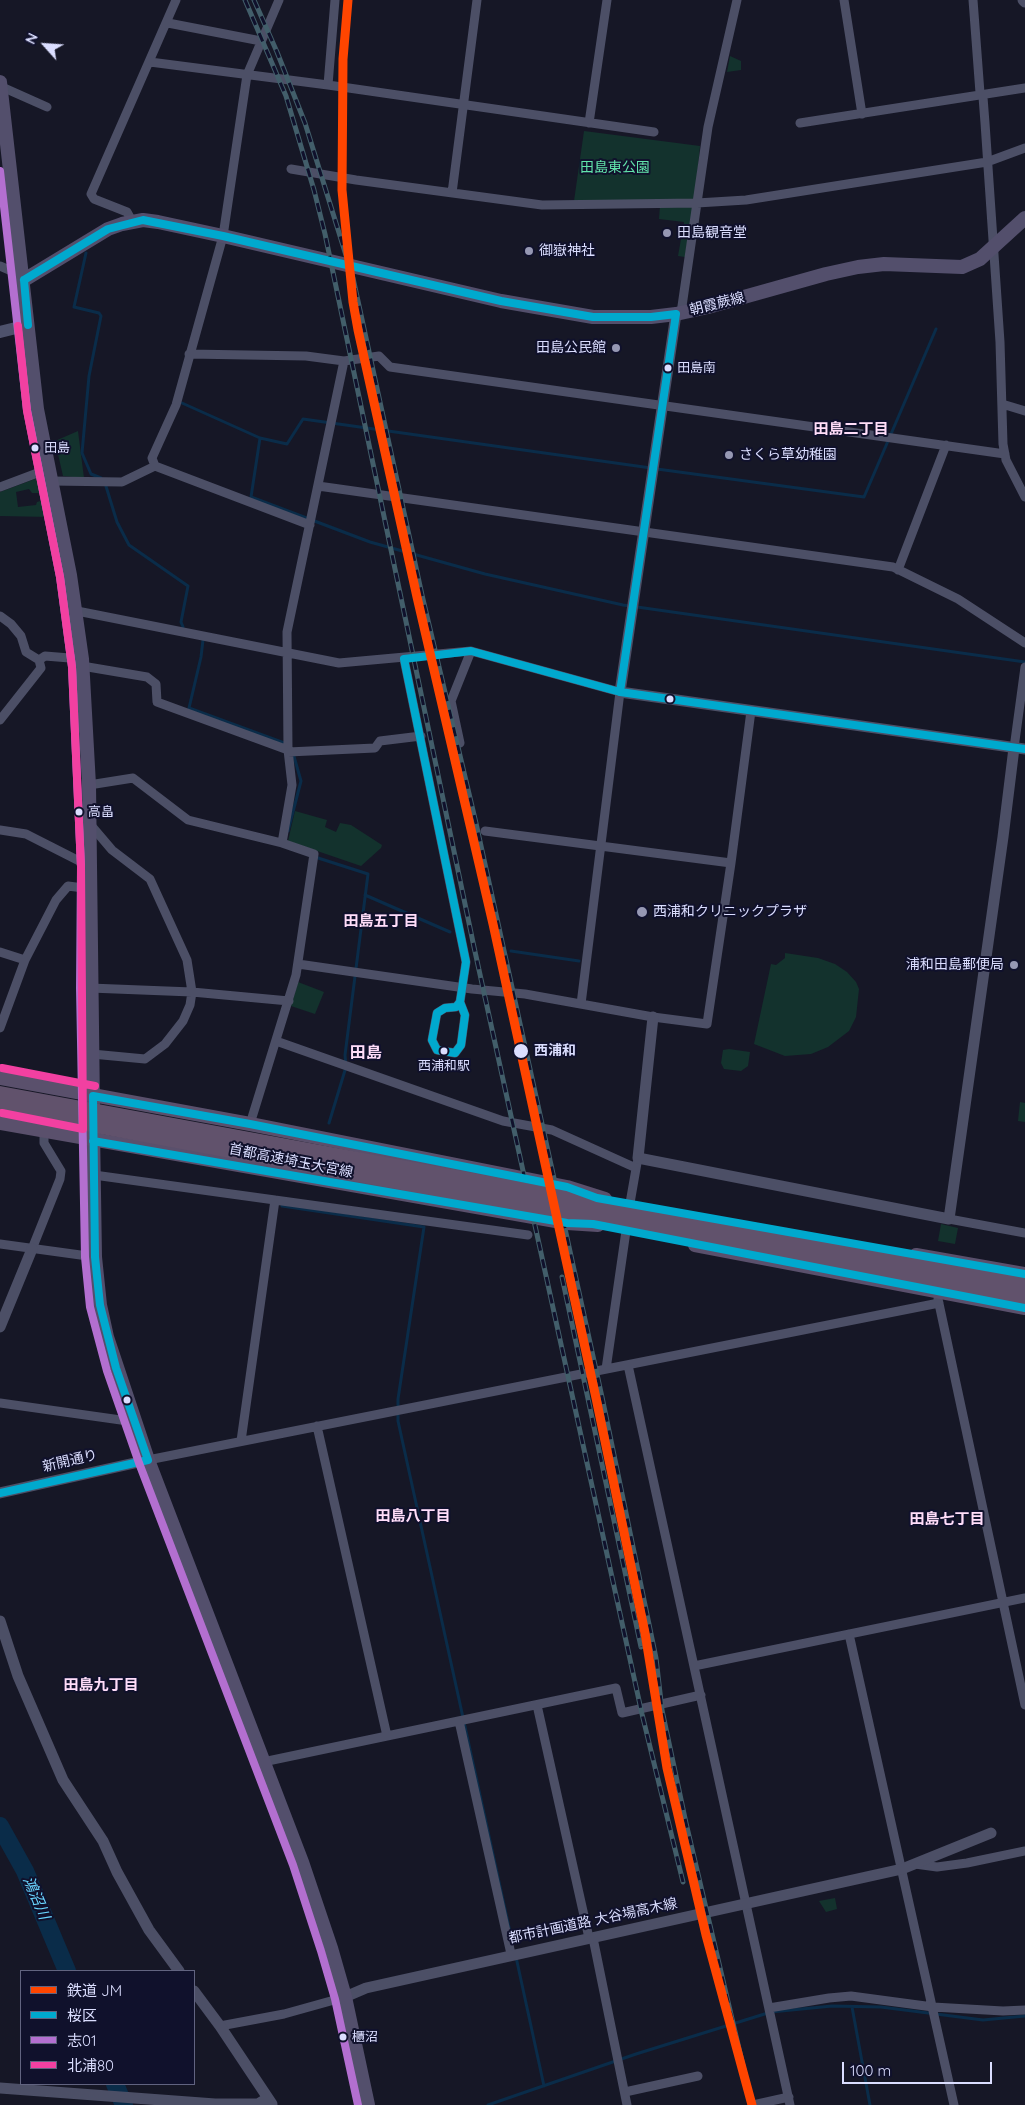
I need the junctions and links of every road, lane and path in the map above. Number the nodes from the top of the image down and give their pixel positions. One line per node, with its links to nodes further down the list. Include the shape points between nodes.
1 (176, 0): 9 (street)
2 (279, 0): 10 (street)
3 (335, 0): 14 (street)
4 (477, 0): 18 (street)
5 (606, 0): 21 (street)
6 (737, 0): 28 (street, via 708,127)
7 (844, 0): 20 (street)
8 (973, 0): 17 (street)
9 (168, 23): 10 (street); 11 (street)
10 (261, 41): 12 (street)
11 (150, 62): 12 (street); 30 (street, via 91,194 94,199 126,212)
12 (247, 74): 14 (street); 31 (street)
13 (0, 82): 15 (main road)
14 (328, 85): 18 (street)
15 (0, 86): 19 (street); 34 (main road)
16 (1025, 88): 17 (street)
17 (982, 95): 20 (street); 25 (street)
18 (462, 105): 21 (street); 27 (street)
19 (48, 107)
20 (862, 114): 22 (street)
21 (589, 123): 23 (street)
22 (800, 123)
23 (654, 132)
24 (1025, 148): 25 (street)
25 (988, 162): 28 (street, via 746,200); 32 (street)
26 (291, 169): 27 (street)
27 (452, 192): 28 (street, via 542,205)
28 (698, 203): 35 (street)
29 (1025, 218): 32 (main road, 朝霞蕨線)
30 (132, 221): 31 (main road, 朝霞蕨線, via 158,222); 34 (main road, 朝霞蕨線, via 108,230)
31 (223, 236): 35 (main road, 朝霞蕨線, via 501,301 593,317); 38 (street)
32 (992, 246): 35 (main road, 朝霞蕨線, via 980,259 962,267 884,264 858,267); 40 (street)
33 (0, 266): 34 (street)
34 (23, 278): 36 (main road)
35 (678, 314): 41 (street)
36 (28, 325): 37 (main road); 46 (main road, via 37,409)
37 (0, 332)
38 (189, 354): 39 (street, via 306,356); 45 (street, via 176,405 152,458)
39 (344, 361): 41 (street, via 379,356 390,367); 47 (street)
40 (1002, 404): 42 (street); 44 (street)
41 (661, 405): 43 (street); 51 (street)
42 (1025, 411)
43 (946, 446): 44 (street); 52 (street)
44 (1005, 454): 49 (street)
45 (155, 466): 46 (street, via 122,482); 50 (street)
46 (50, 475): 48 (street); 53 (main road)
47 (318, 486): 50 (street); 51 (street)
48 (0, 487)
49 (1025, 497)
50 (310, 525): 57 (street, via 287,632)
51 (643, 531): 52 (street); 62 (street)
52 (898, 570): 55 (street, via 958,599)
53 (77, 611): 57 (street); 60 (main road)
54 (0, 616): 59 (street, via 21,636 26,652)
55 (1025, 643)
56 (471, 652): 58 (street); 62 (street); 66 (street, via 451,701)
57 (288, 653): 58 (street, via 339,664); 68 (street)
58 (404, 659): 65 (street)
59 (39, 660): 60 (street, via 45,656); 64 (street, via 41,668)
60 (82, 663): 68 (street, via 147,677 156,684 157,702); 69 (main road)
61 (1025, 667): 67 (street)
62 (620, 692): 63 (street); 74 (street)
63 (750, 711): 67 (street); 75 (street)
64 (0, 720)
65 (421, 736): 68 (street, via 380,741 375,748); 82 (street, via 466,962)
66 (460, 743)
67 (1019, 748): 110 (street, via 1003,837)
68 (288, 751): 73 (street, via 292,785)
69 (89, 785): 70 (main road); 73 (street, via 133,778 188,820)
70 (89, 822): 76 (main road); 83 (street, via 112,850 150,879 187,960)
71 (0, 830): 76 (street, via 26,834)
72 (484, 831): 74 (street)
73 (282, 843): 80 (street, via 314,854)
74 (601, 847): 75 (street); 86 (street)
75 (731, 863): 87 (street, via 707,1024)
76 (91, 867): 77 (main road)
77 (91, 889): 79 (street, via 68,886 56,900); 81 (main road)
78 (0, 952): 79 (street)
79 (25, 960): 88 (street)
80 (298, 964): 82 (street); 84 (street)
81 (90, 988): 83 (street); 90 (main road)
82 (463, 988): 85 (street); 86 (street)
83 (192, 992): 84 (street); 90 (street, via 183,1021 165,1044 145,1059)
84 (288, 1001): 89 (street)
85 (460, 1002): 85 (street, via 465,1015 461,1045 455,1053 437,1050 432,1040 437,1013)
86 (582, 1004): 87 (street)
87 (653, 1017): 105 (street)
88 (0, 1028)
89 (276, 1041): 101 (street); 105 (street, via 503,1121 552,1130)
90 (92, 1054): 94 (main road)
91 (0, 1078): 94 (highway)
92 (0, 1089): 95 (highway)
93 (0, 1094): 119 (highway, 首都高速埼玉大宮線, bridge)
94 (93, 1096): 101 (highway); 104 (main road)
95 (56, 1100)
96 (0, 1107): 121 (highway, 首都高速埼玉大宮線, bridge)
97 (0, 1111): 99 (highway)
98 (127, 1112): 107 (highway)
99 (55, 1121)
100 (0, 1123): 102 (highway)
101 (250, 1124): 107 (highway, via 567,1187)
102 (44, 1131): 104 (highway); 116 (street, via 44,1143 61,1171)
103 (125, 1135): 111 (highway, via 556,1214)
104 (93, 1141): 106 (main road); 111 (highway, via 567,1223)
105 (637, 1163): 109 (street); 110 (street)
106 (94, 1175): 108 (street); 117 (main road)
107 (598, 1198): 109 (highway)
108 (275, 1200): 114 (street); 129 (street)
109 (630, 1203): 118 (highway)
110 (949, 1219): 113 (street)
111 (593, 1224): 112 (highway)
112 (626, 1231): 120 (highway); 125 (street)
113 (1025, 1233)
114 (528, 1235)
115 (0, 1244): 116 (street)
116 (32, 1249): 117 (street); 123 (street)
117 (95, 1257): 127 (main road, via 100,1305 116,1368)
118 (1025, 1274)
119 (1025, 1283)
120 (938, 1297): 122 (highway); 124 (street); 133 (street)
121 (1025, 1298)
122 (1025, 1308)
123 (0, 1327)
124 (628, 1365): 125 (street); 136 (street)
125 (606, 1369): 128 (street)
126 (0, 1402): 127 (street)
127 (135, 1422): 130 (main road)
128 (317, 1426): 129 (street); 141 (street)
129 (240, 1441): 130 (street)
130 (148, 1460): 131 (street, 新開通り); 142 (main road)
131 (0, 1493)
132 (1025, 1598): 133 (street)
133 (1003, 1602): 135 (street); 139 (street)
134 (0, 1621): 150 (street, via 18,1676 64,1780 103,1841 149,1930)
135 (849, 1634): 136 (street); 146 (street)
136 (694, 1666): 137 (street)
137 (701, 1696): 138 (street, via 622,1713 616,1688); 147 (street)
138 (537, 1705): 140 (street); 148 (street)
139 (1025, 1705)
140 (460, 1721): 141 (street); 149 (street)
141 (387, 1736): 142 (street)
142 (263, 1762): 152 (main road, via 302,1862)
143 (991, 1833): 145 (street, 都市計画道路 大谷場高木線)
144 (1025, 1851): 145 (street, via 937,1867)
145 (915, 1864): 146 (street, 都市計画道路 大谷場高木線)
146 (902, 1868): 147 (street, 都市計画道路 大谷場高木線); 153 (street)
147 (747, 1904): 148 (street, 都市計画道路 大谷場高木線); 154 (street)
148 (591, 1938): 149 (street, 都市計画道路 大谷場高木線); 159 (street)
149 (514, 1954): 152 (street, 都市計画道路 大谷場高木線, via 366,1988)
150 (178, 1970)
151 (195, 1991): 156 (street)
152 (345, 1997): 156 (street, via 284,2014); 162 (main road)
153 (933, 2007): 154 (street, via 851,1996); 155 (street); 165 (street)
154 (769, 2008): 160 (street)
155 (1025, 2010)
156 (220, 2026): 161 (street)
157 (698, 2076): 159 (street)
158 (0, 2088): 161 (street, via 146,2100)
159 (625, 2092): 163 (street)
160 (790, 2101): 164 (street)
161 (270, 2102)
162 (368, 2105)
163 (627, 2105)
164 (753, 2105)
165 (954, 2105)

